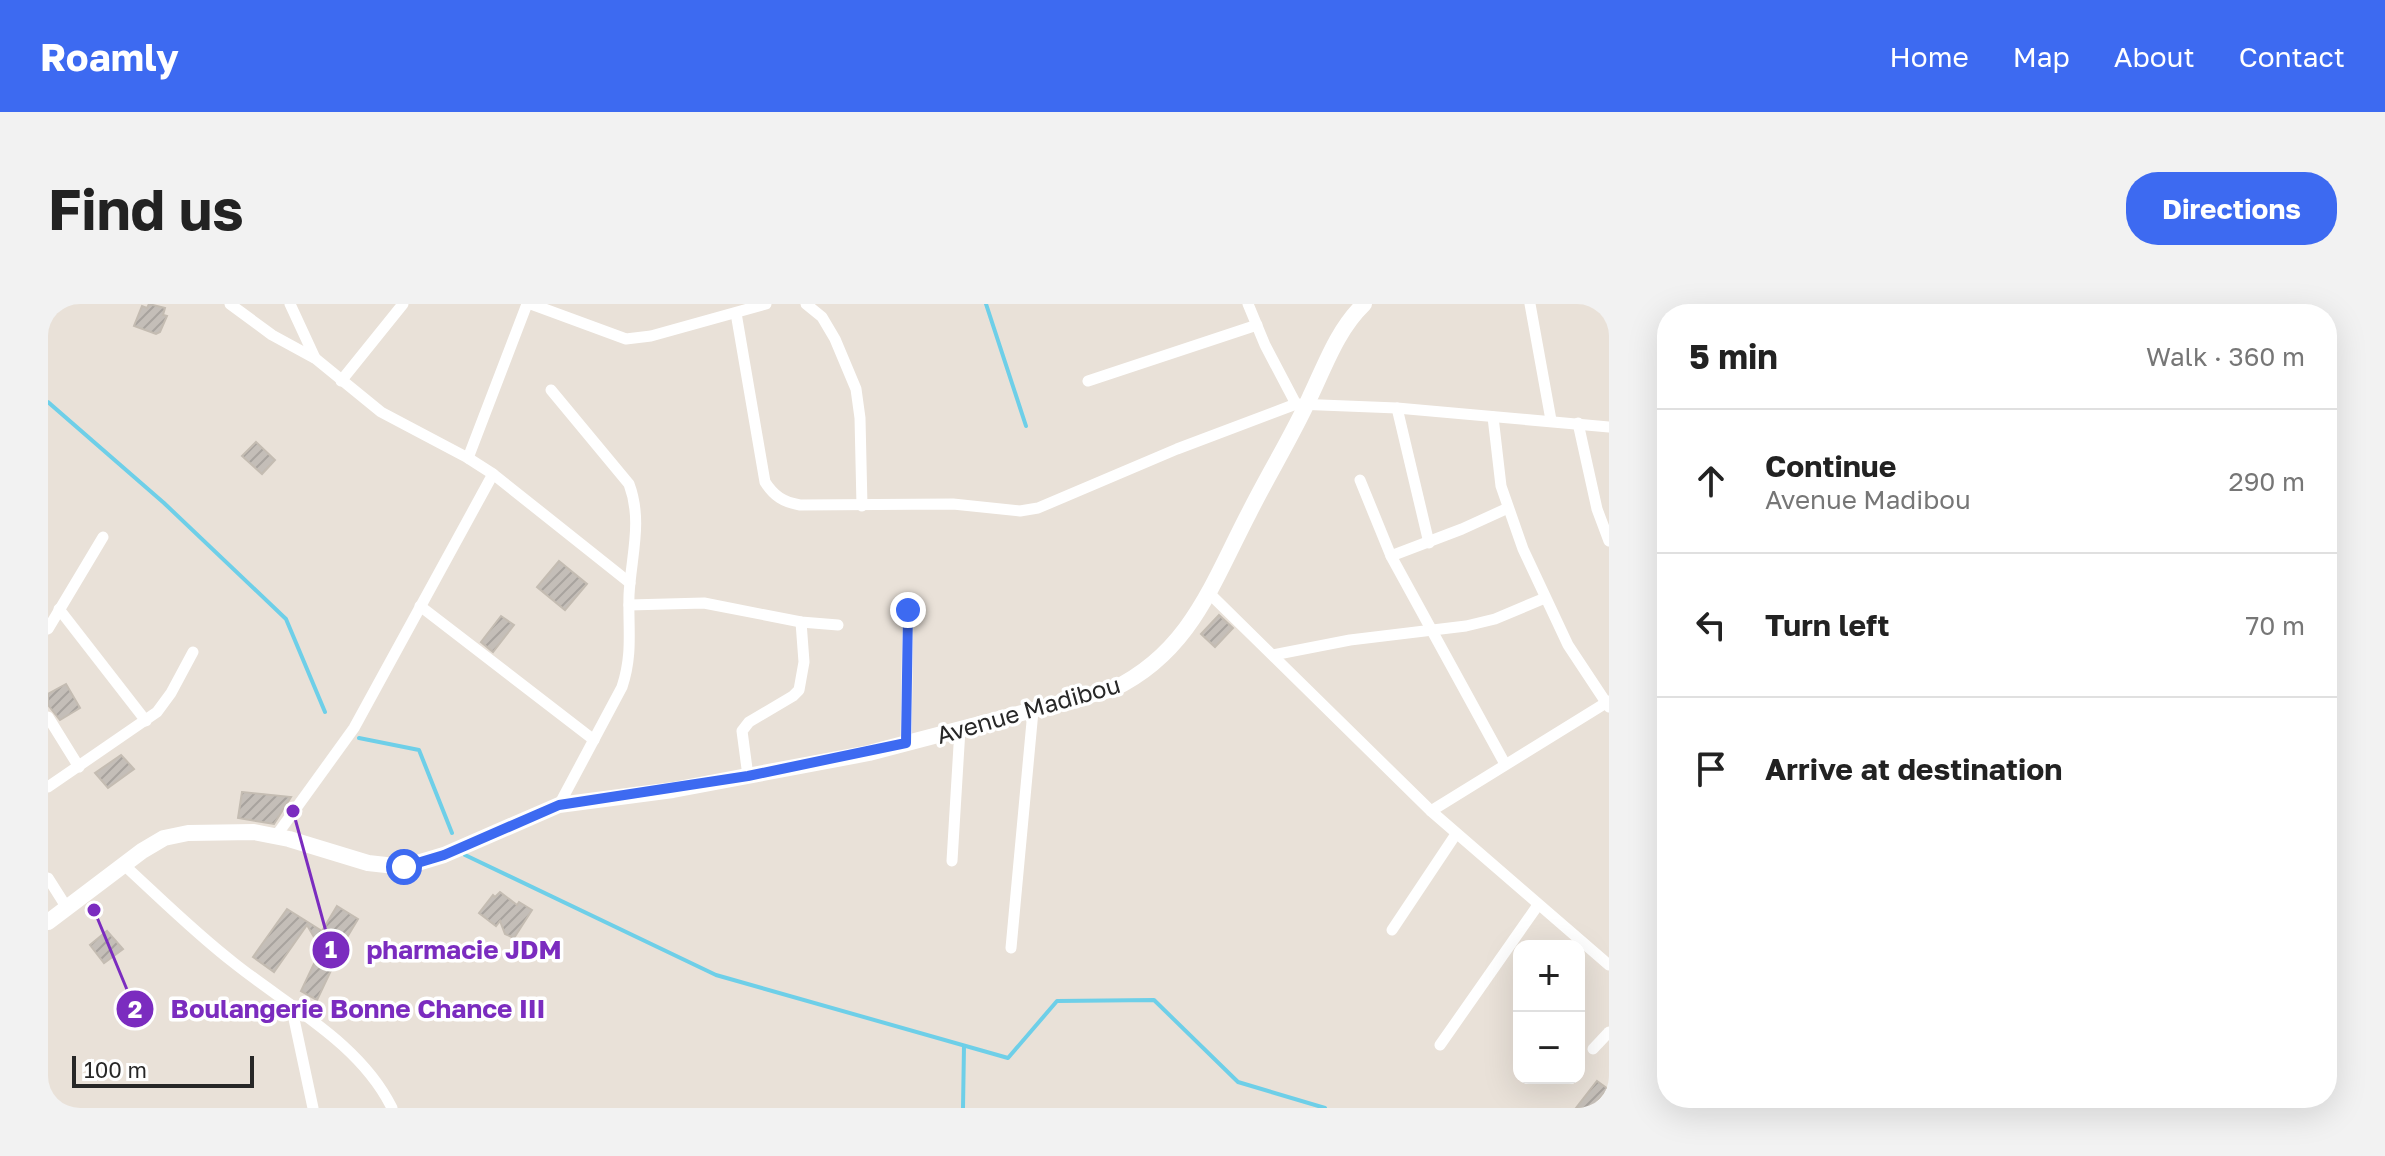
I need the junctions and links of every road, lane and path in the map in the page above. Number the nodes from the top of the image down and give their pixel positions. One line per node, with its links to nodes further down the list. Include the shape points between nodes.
1 (230, 304): 12 (street)
2 (290, 304): 12 (street)
3 (403, 304): 13 (street)
4 (529, 304): 10 (street, via 626,339); 22 (street)
5 (766, 304): 10 (street)
6 (806, 304): 25 (street, via 822,317 835,339 856,389)
7 (1248, 304): 11 (street)
8 (1364, 304): 16 (street, Avenue Madibou, via 1338,337)
9 (1530, 304): 19 (street)
10 (736, 313): 25 (street, via 770,491 800,505)
11 (1257, 325): 14 (street); 16 (street)
12 (316, 359): 13 (street)
13 (341, 381): 22 (street, via 381,412)
14 (1088, 381)
15 (551, 390): 31 (street, via 629,484 637,523)
16 (1302, 404): 17 (street); 25 (street, via 1207,437 1038,508); 32 (street, Avenue Madibou)
17 (1397, 408): 18 (street); 29 (street)
18 (1493, 417): 19 (street); 26 (street)
19 (1551, 420): 20 (street)
20 (1578, 423): 21 (street); 28 (street)
21 (1609, 427)
22 (468, 458): 23 (street)
23 (493, 474): 31 (street); 35 (street)
24 (1360, 480): 30 (street)
25 (862, 506)
26 (1508, 508): 29 (street); 33 (street)
27 (103, 537): 36 (street)
28 (1609, 541)
29 (1429, 543): 30 (street)
30 (1391, 556): 41 (street)
31 (630, 583): 34 (street)
32 (1209, 593): 43 (street); 45 (street, Avenue Madibou, via 1177,641 1138,677)
33 (1545, 598): 41 (street, via 1495,619); 44 (street, via 1568,645)
34 (629, 605): 38 (street, via 704,603); 49 (street, via 628,669)
35 (420, 606): 49 (street); 58 (street, via 340,750)
36 (59, 609): 40 (street); 47 (street)
37 (908, 610): 50 (street)
38 (801, 622): 39 (street); 53 (street, via 804,662 799,690 745,725)
39 (838, 625)
40 (48, 629)
41 (1430, 629): 43 (street); 51 (street)
42 (193, 652): 47 (street, via 171,693)
43 (1273, 655): 56 (street)
44 (1608, 703): 51 (street)
45 (1033, 711): 48 (street, Avenue Madibou); 66 (street)
46 (48, 717): 52 (street)
47 (146, 721): 52 (street)
48 (960, 729): 50 (street, Avenue Madibou); 59 (street)
49 (594, 740): 55 (street)
50 (906, 743): 53 (street, Avenue Madibou)
51 (1505, 764): 56 (street)
52 (79, 767): 54 (street)
53 (748, 776): 55 (street, Avenue Madibou)
54 (48, 787)
55 (559, 805): 58 (street, Avenue Madibou, via 404,867 368,863)
56 (1431, 811): 57 (street)
57 (1456, 834): 62 (street); 65 (street)
58 (276, 836): 60 (street, Avenue Madibou, via 188,833 164,838)
59 (952, 861)
60 (123, 864): 63 (street, Avenue Madibou); 68 (street, via 222,954)
61 (48, 878): 63 (street)
62 (1538, 905): 67 (street); 70 (street)
63 (67, 908): 64 (street, Avenue Madibou)
64 (48, 922)
65 (1392, 930)
66 (1011, 948)
67 (1609, 965)
68 (291, 1005): 72 (street); 73 (street, via 350,1053)
69 (1609, 1032): 71 (street)
70 (1440, 1045)
71 (1593, 1049)
72 (313, 1108)
73 (392, 1108)

